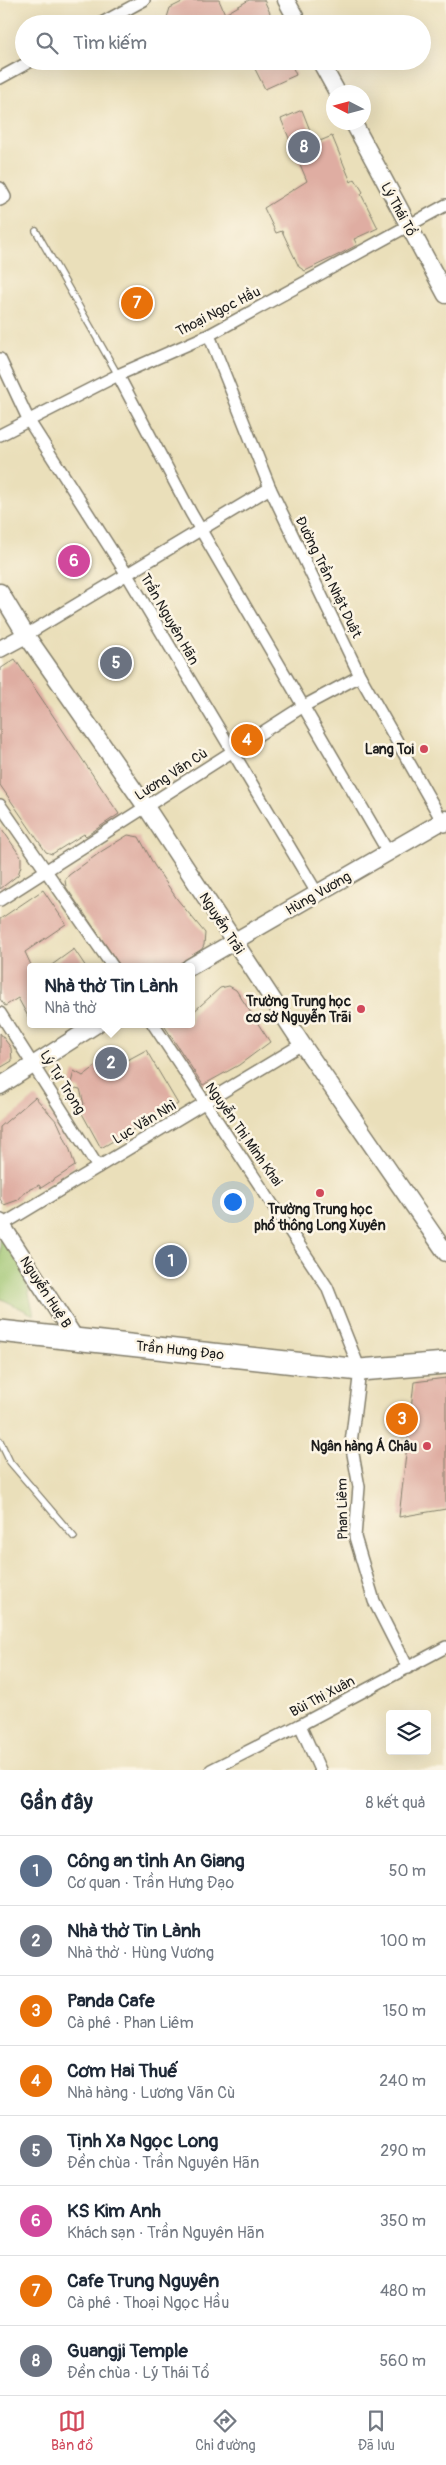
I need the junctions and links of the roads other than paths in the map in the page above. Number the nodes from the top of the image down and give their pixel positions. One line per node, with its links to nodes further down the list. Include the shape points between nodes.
1 (144, 0): 3 (street)
2 (286, 0): 4 (street)
3 (116, 15)
4 (294, 15)
5 (15, 70): 7 (street)
6 (325, 70): 8 (street)
7 (0, 78)
8 (332, 85)
9 (357, 130): 13 (street, Lý Thái Tổ)
10 (0, 188): 11 (street, via 5,198)
11 (0, 200)
12 (446, 205): 13 (street, Thoại Ngọc Hầu)
13 (409, 226): 15 (street, Lý Thái Tổ); 16 (street, Thoại Ngọc Hầu)
14 (36, 231): 18 (lane)
15 (446, 295)
16 (209, 335): 18 (street, Thoại Ngọc Hầu); 21 (street, Đường Trần Nhật Duật)
17 (0, 359): 19 (street, Trần Nguyên Hãn)
18 (118, 375): 19 (street, Thoại Ngọc Hầu); 22 (street)
19 (30, 421): 20 (street, Thoại Ngọc Hầu); 23 (street, Trần Nguyên Hãn)
20 (0, 435)
21 (270, 488): 22 (street); 27 (street, Đường Trần Nhật Duật)
22 (201, 528): 23 (street); 28 (street)
23 (126, 573): 25 (street); 29 (street, Trần Nguyên Hãn)
24 (0, 592): 25 (street, Nguyễn Trãi)
25 (26, 635): 26 (street); 31 (street, Nguyễn Trãi)
26 (0, 649)
27 (360, 676): 28 (street, Lương Vãn Cù); 32 (street, Đường Trần Nhật Duật)
28 (302, 707): 29 (street, Lương Vãn Cù); 33 (street)
29 (231, 752): 31 (street, Lương Vãn Cù); 35 (street, Trần Nguyên Hãn)
30 (0, 805): 34 (street)
31 (146, 807): 34 (street, Lương Vãn Cù); 37 (street, Nguyễn Trãi)
32 (444, 823): 33 (street, Hùng Vương)
33 (388, 852): 35 (street, Hùng Vương)
34 (45, 871): 36 (street, Lương Vãn Cù); 38 (street)
35 (317, 893): 37 (street, Hùng Vương)
36 (0, 900)
37 (234, 941): 39 (street, Hùng Vương); 43 (street, Nguyễn Trãi)
38 (110, 963)
39 (195, 964)
40 (0, 1013): 44 (street, Lý Tự Trọng)
41 (91, 1028): 44 (street)
42 (156, 1028): 46 (street, Nguyễn Thị Minh Khai)
43 (302, 1044): 46 (street, Lục Văn Nhì); 49 (street, Nguyễn Trãi)
44 (35, 1066): 45 (street); 47 (street, Lý Tự Trọng)
45 (0, 1086)
46 (203, 1103): 47 (street, Lục Văn Nhì); 54 (street, Nguyễn Thị Minh Khai, via 327,1287)
47 (98, 1167): 48 (street, Lục Văn Nhì)
48 (1, 1223): 51 (street, Nguyễn Huệ B)
49 (446, 1253)
50 (0, 1331): 51 (highway, Trần Hưng Đạo)
51 (75, 1338): 54 (highway, Trần Hưng Đạo)
52 (446, 1353): 54 (highway, Trần Hưng Đạo, via 415,1362)
53 (446, 1363): 54 (highway, Trần Hưng Đạo)
54 (360, 1370): 58 (street, Phan Liêm, via 351,1443 359,1487 355,1537 374,1602)
55 (0, 1441): 56 (lane, via 10,1462)
56 (74, 1537)
57 (446, 1647): 58 (street, Bùi Thị Xuân)
58 (408, 1668): 59 (street, Bùi Thị Xuân)
59 (300, 1725): 60 (street, Bùi Thị Xuân); 61 (street)
60 (211, 1770)
61 (320, 1770)

